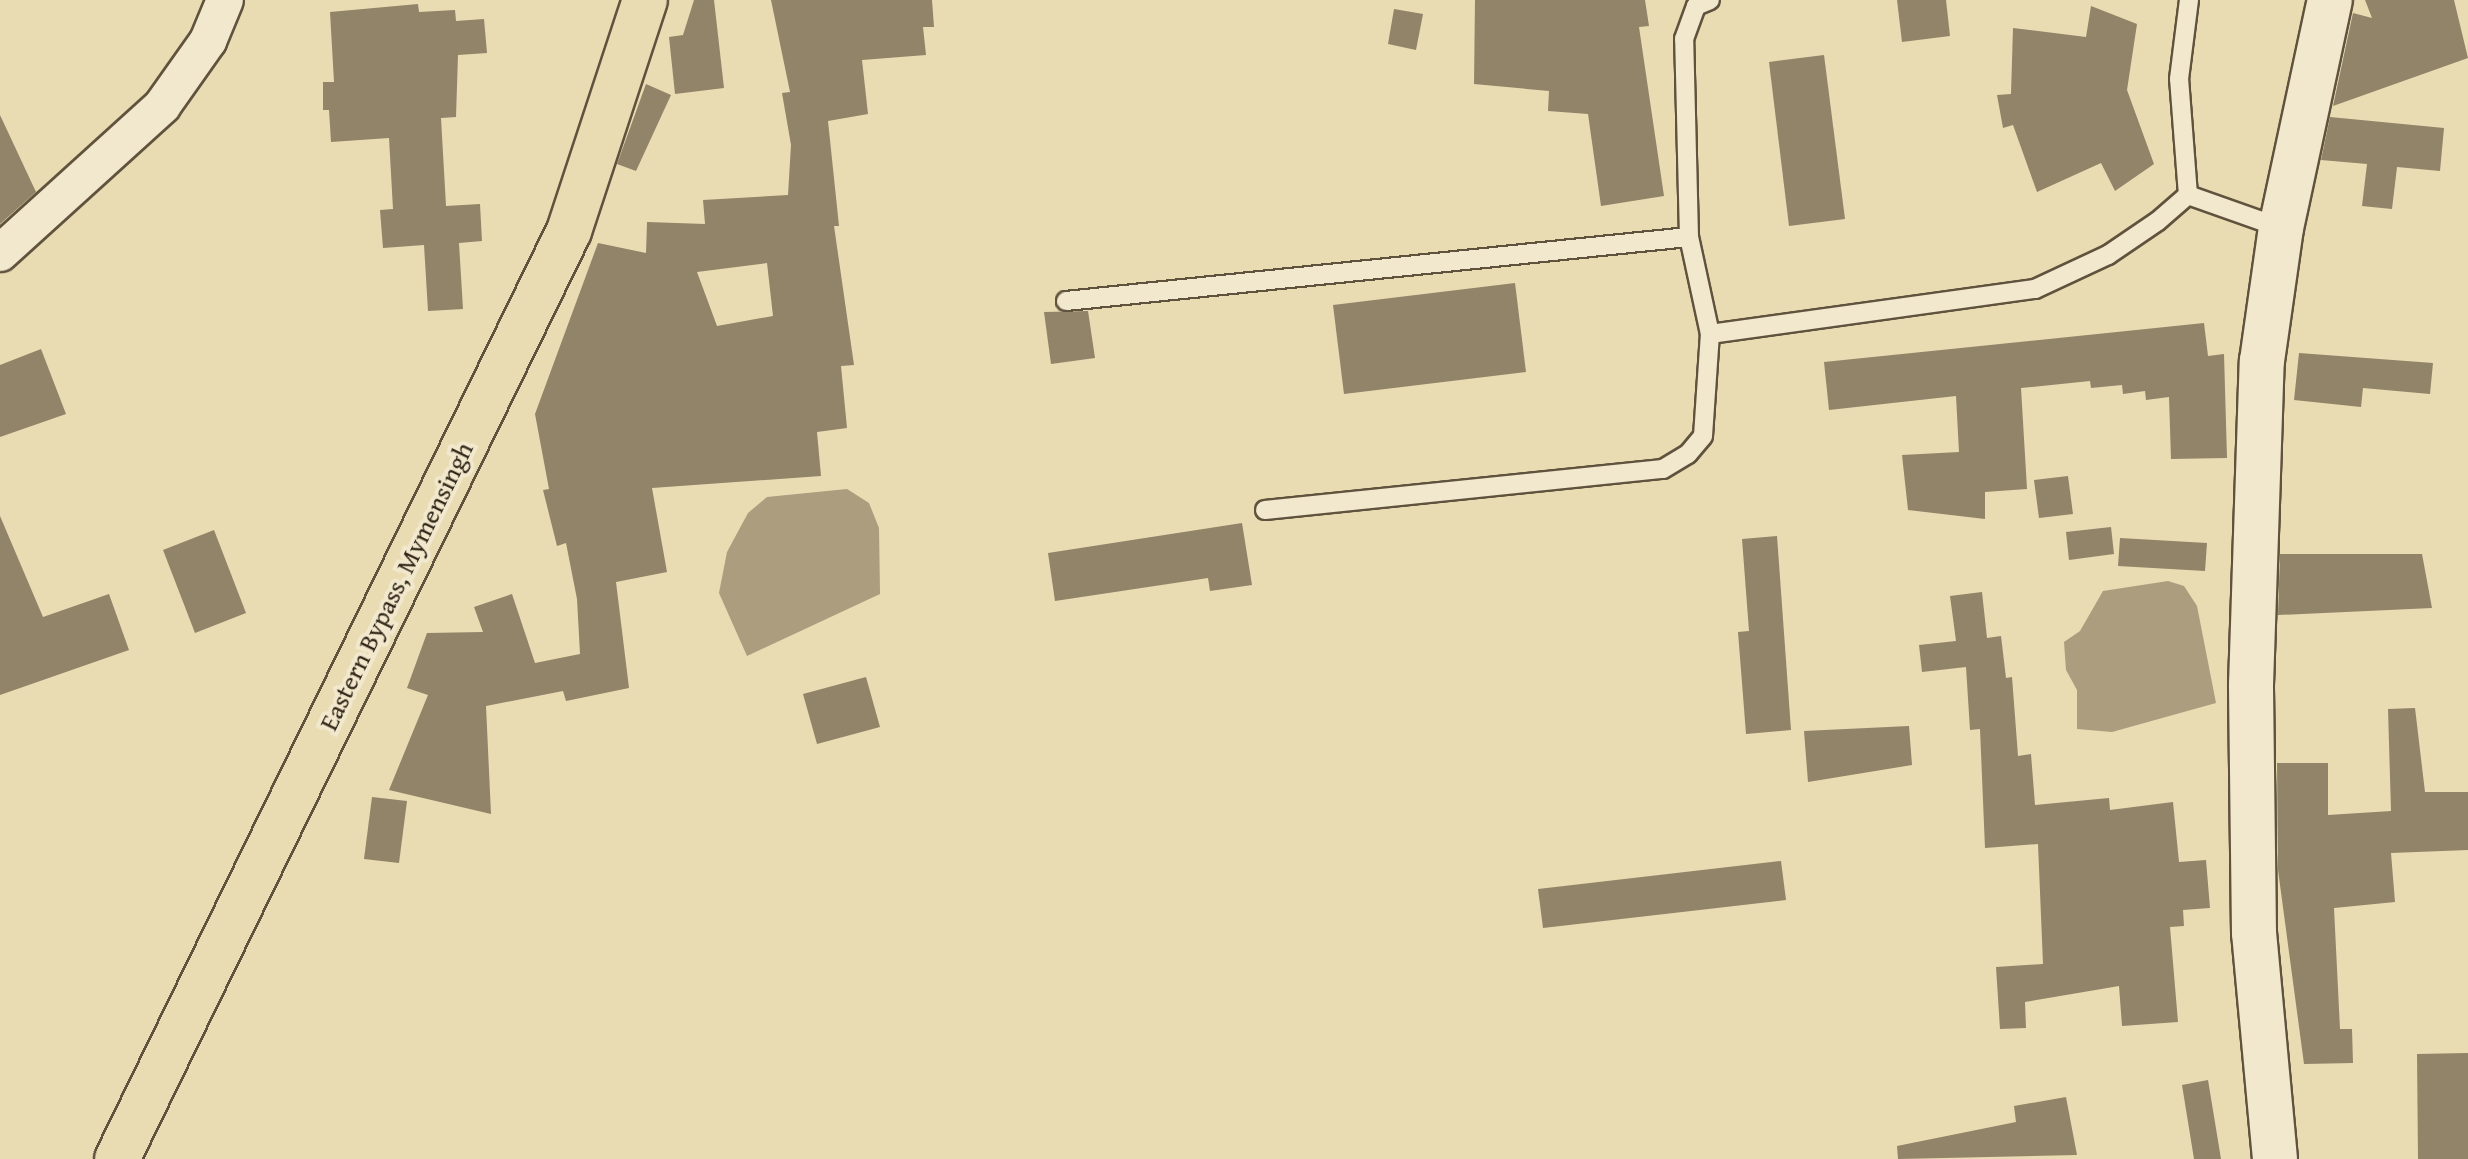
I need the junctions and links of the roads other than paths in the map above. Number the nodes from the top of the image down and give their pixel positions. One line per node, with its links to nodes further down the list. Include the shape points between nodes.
1 (225, 0): 9 (street, via 208,41 162,106)
2 (645, 0): 13 (highway, Eastern Bypass, Mymensingh, via 569,231)
3 (1710, 0): 8 (lane, via 1696,6 1684,39)
4 (2189, 0): 6 (lane, via 2179,79)
5 (2330, 0): 7 (street)
6 (2188, 195): 7 (lane); 11 (lane, via 2108,255 2035,289)
7 (2281, 228): 14 (street, via 2262,361 2251,685 2254,933)
8 (1689, 237): 10 (lane); 11 (lane)
9 (0, 253)
10 (1066, 301)
11 (1710, 334): 12 (lane, via 1703,436 1688,454 1663,469)
12 (1265, 510)
13 (117, 1159)
14 (2275, 1159)

